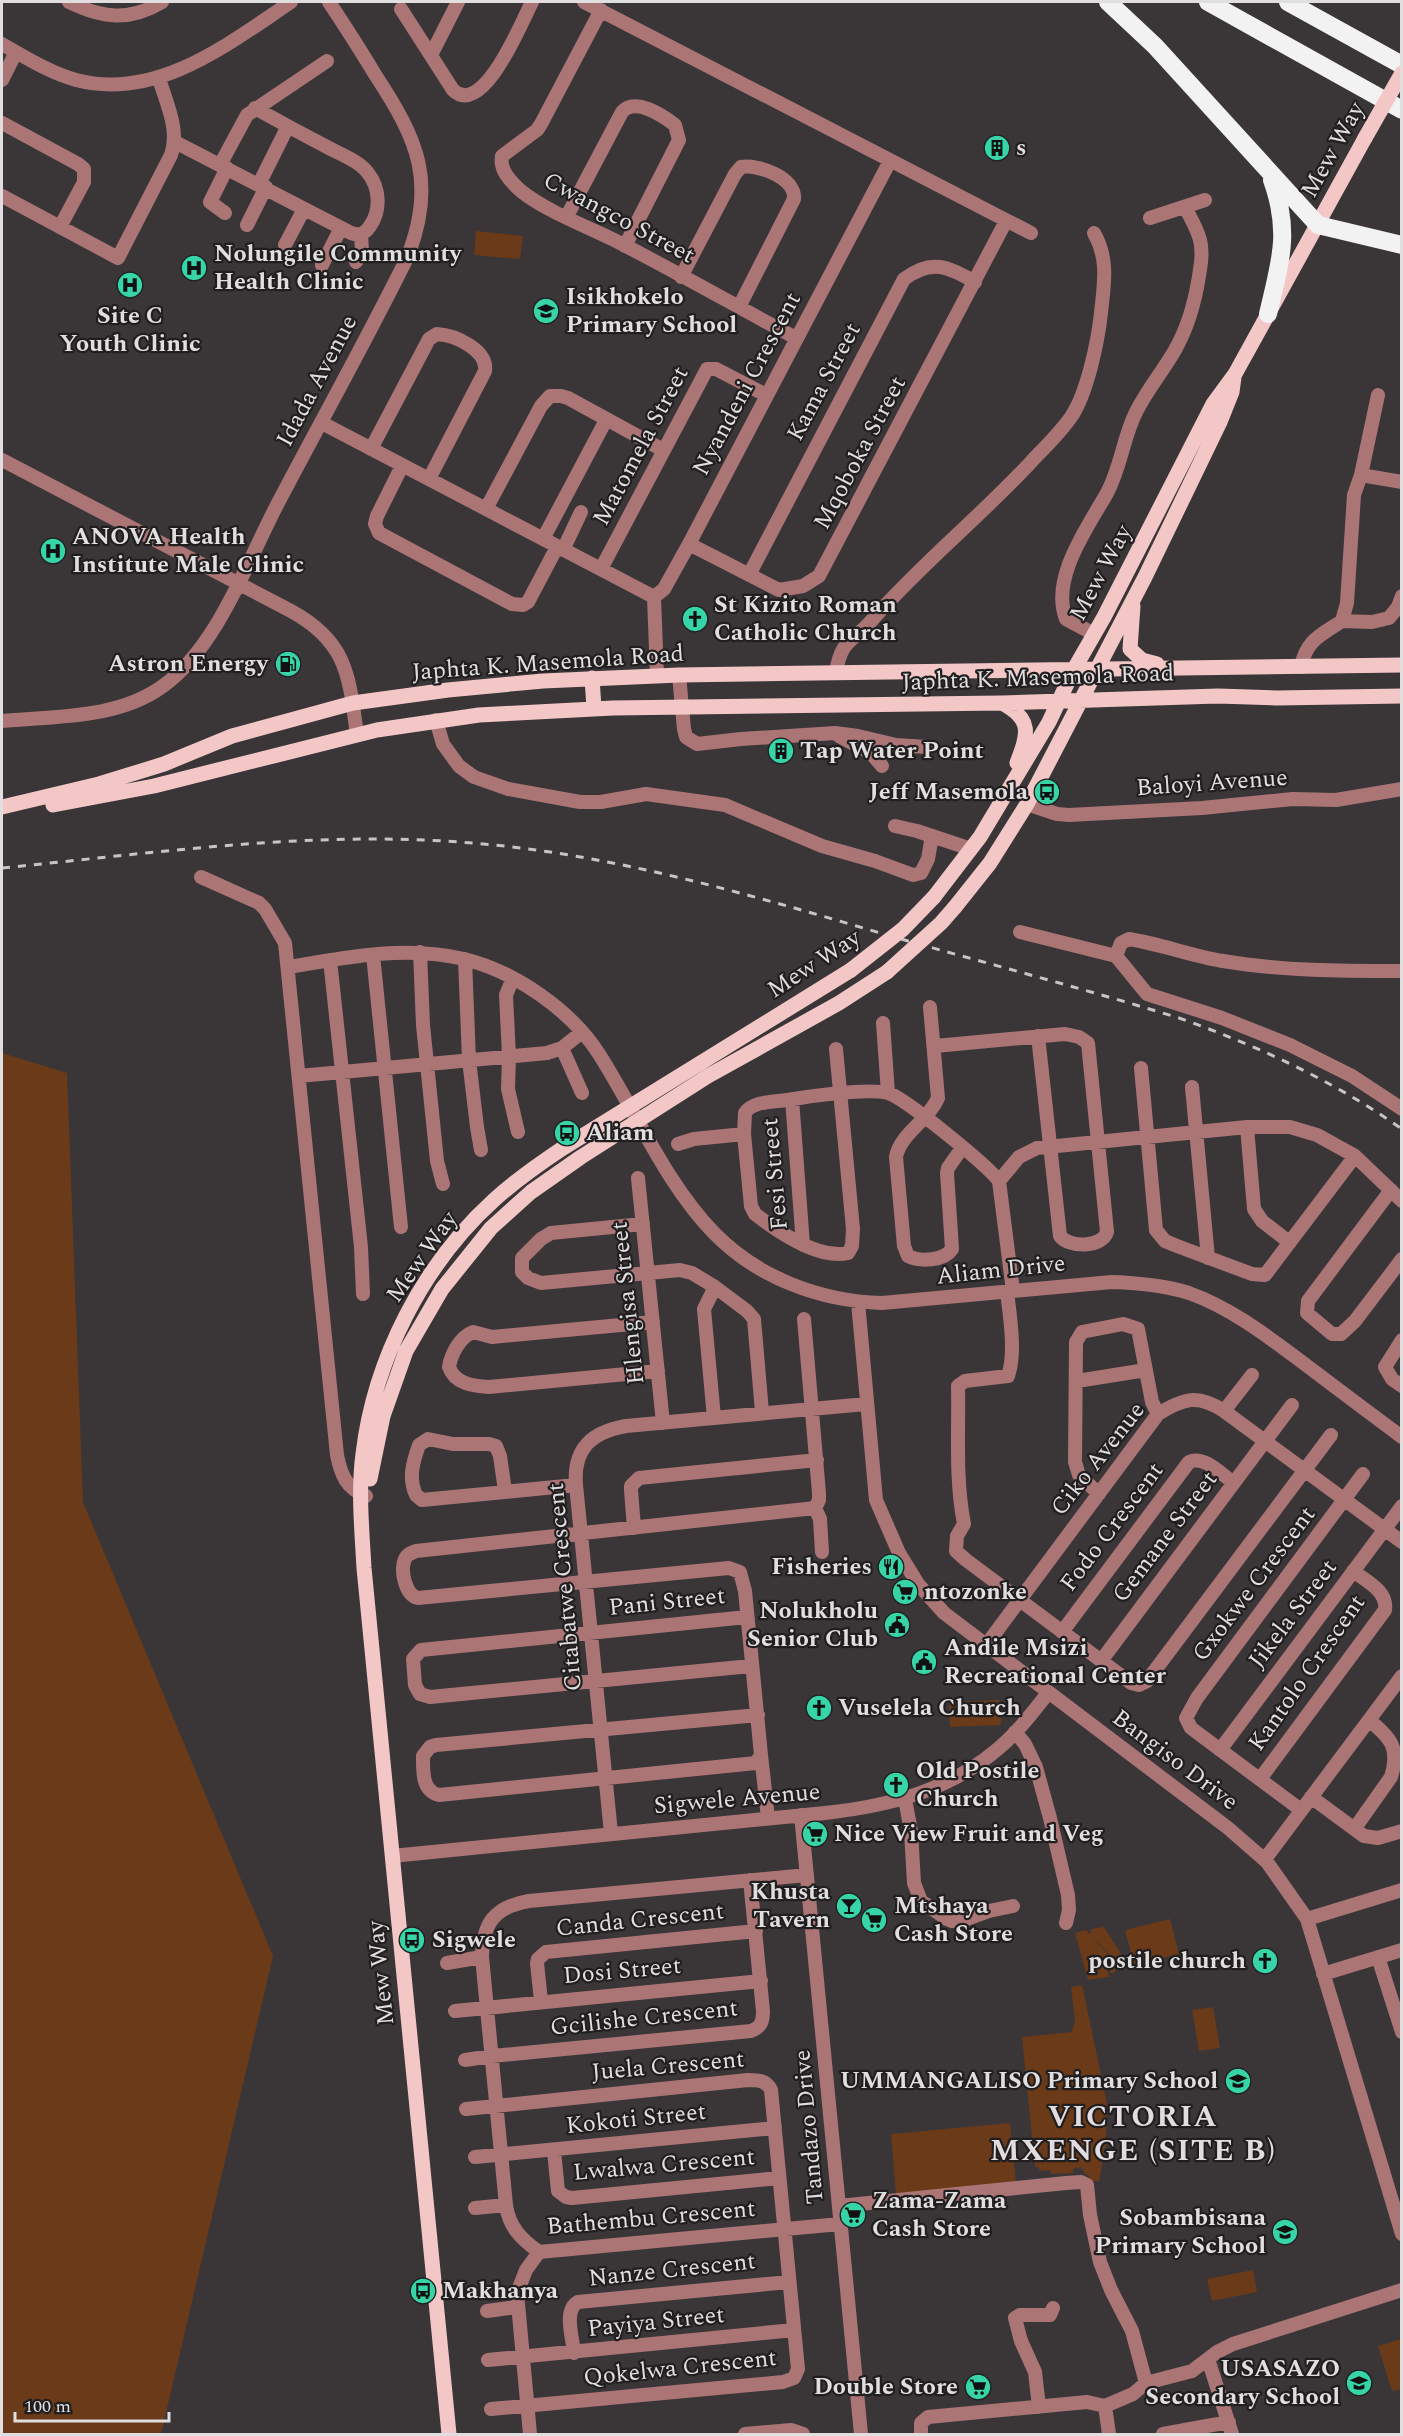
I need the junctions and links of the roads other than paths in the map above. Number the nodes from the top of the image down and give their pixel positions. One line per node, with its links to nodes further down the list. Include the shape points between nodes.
1 (69, 2): 2 (street, via 106,16 141,13)
2 (162, 2)
3 (291, 2): 11 (street)
4 (329, 2): 60 (street, Idada Avenue, via 411,135 422,193 407,258)
5 (458, 2): 16 (street)
6 (532, 2): 16 (street, via 494,75 471,94 461,96 455,92)
7 (585, 2): 13 (street)
8 (1108, 2): 29 (highway, via 1155,46)
9 (1208, 2): 23 (highway)
10 (1288, 2): 18 (highway)
11 (276, 6): 20 (street, via 196,62)
12 (401, 9): 16 (street)
13 (600, 10): 27 (street); 36 (street, Cwangco Street, via 541,124 501,159 515,186)
14 (2, 44): 15 (street)
15 (16, 52): 20 (street, via 67,76 96,84); 21 (street)
16 (431, 55)
17 (327, 61): 22 (street)
18 (1401, 65)
19 (1401, 73): 40 (main road, Mew Way, bridge)
20 (159, 78): 26 (street)
21 (2, 80)
22 (255, 108): 25 (street); 28 (street, via 242,121)
23 (1401, 110)
24 (2, 123): 41 (street, via 84,170 84,182)
25 (288, 126): 30 (street); 45 (street, via 369,174 378,209)
26 (175, 142): 28 (street); 41 (street, via 118,258)
27 (890, 161): 38 (street); 55 (street, Nyandeni Crescent)
28 (224, 167): 30 (street); 35 (street, via 210,202)
29 (1269, 172): 40 (highway); 54 (highway, via 1280,207 1284,241)
30 (263, 185): 34 (street); 39 (street)
31 (2, 196): 41 (street)
32 (1205, 200): 33 (street)
33 (1185, 207): 37 (street); 80 (street, via 1201,242 1194,305 1180,340 1147,384 1112,483 1080,539 1068,570 1062,599 1066,619)
34 (304, 209): 42 (street); 46 (street)
35 (225, 213)
36 (567, 216): 48 (street, Cwangco Street); 48 (street, via 622,112 630,105 652,112 675,125 679,140)
37 (1150, 218)
38 (1006, 221): 43 (street); 52 (street, Mqoboka Street)
39 (247, 225)
40 (1318, 225): 47 (highway); 54 (main road, Mew Way)
41 (60, 227)
42 (341, 228): 45 (street); 50 (street)
43 (1031, 233)
44 (1094, 233): 86 (street, via 1105,265 1105,286 1091,366 1071,417 1001,494 896,594 865,629 843,646)
45 (361, 234): 49 (street, via 362,250)
46 (285, 245)
47 (1401, 245)
48 (625, 246): 51 (street, Cwangco Street)
49 (356, 261)
50 (322, 266)
51 (681, 277): 53 (street, Cwangco Street); 53 (street, via 738,169 763,169 788,184 794,199)
52 (975, 282): 74 (street, Mqoboka Street, via 822,572 808,584 786,590 775,589); 74 (street, Kama Street, via 939,266 921,269 904,279)
53 (739, 307): 55 (street, Cwangco Street)
54 (1268, 314): 56 (main road, Mew Way)
55 (796, 338): 57 (street, Nyandeni Crescent)
56 (1234, 374): 78 (main road, Mew Way, via 1232,392 1220,422); 80 (main road, Mew Way, via 1213,404)
57 (766, 395): 62 (street, Matomela Street, via 716,369 707,369); 71 (street, Nyandeni Crescent)
58 (1378, 395): 65 (street)
59 (606, 420): 62 (street); 68 (street, via 561,396 547,398); 70 (street)
60 (322, 423): 61 (street); 75 (street, Idada Avenue)
61 (371, 449): 64 (street); 66 (street, via 429,339 437,334 449,336 480,352 486,366 481,381)
62 (663, 450): 73 (street, Matomela Street)
63 (2, 460): 75 (street)
64 (402, 466): 66 (street); 72 (street, via 377,516 379,533 502,599 517,606 528,602)
65 (1361, 475): 67 (street); 79 (street, via 1354,495 1347,603)
66 (429, 479): 68 (street)
67 (1401, 482)
68 (486, 509): 70 (street)
69 (580, 512): 72 (street)
70 (543, 539): 72 (street)
71 (689, 544): 74 (street, Mqoboka Street); 77 (street, Nyandeni Crescent, via 664,589)
72 (560, 548): 73 (street)
73 (601, 569): 77 (street)
74 (748, 575)
75 (237, 585): 93 (street, via 306,619 324,634 342,660); 98 (street, Idada Avenue, via 193,659 147,696 93,712)
76 (1401, 596): 79 (street, via 1389,618)
77 (654, 597): 87 (street)
78 (1134, 597): 83 (main road, via 1130,649 1142,660); 85 (main road, Mew Way)
79 (1342, 621): 82 (street, via 1312,641 1304,653)
80 (1094, 634): 84 (main road, Mew Way)
81 (1401, 665): 82 (main road, Japhta K. Masemola Road)
82 (1302, 667): 83 (main road, Japhta K. Masemola Road)
83 (1178, 669): 85 (main road, Japhta K. Masemola Road)
84 (1073, 670): 85 (main road, Japhta K. Masemola Road); 86 (main road, Japhta K. Masemola Road); 91 (main road, Mew Way)
85 (1096, 670): 92 (main road, Mew Way)
86 (836, 673): 88 (main road, Japhta K. Masemola Road)
87 (657, 675): 88 (main road, Japhta K. Masemola Road); 89 (main road, Japhta K. Masemola Road)
88 (679, 675): 96 (street)
89 (592, 678): 93 (main road, Japhta K. Masemola Road, via 448,690); 95 (main road)
90 (1401, 696): 92 (main road, Japhta K. Masemola Road, via 1207,696)
91 (1059, 701): 92 (main road, Japhta K. Masemola Road); 94 (main road, Japhta K. Masemola Road); 104 (main road, Mew Way)
92 (1082, 701): 105 (main road, Mew Way)
93 (353, 703): 100 (street); 106 (main road, Japhta K. Masemola Road, via 232,736 110,781)
94 (1002, 703): 96 (main road, Japhta K. Masemola Road); 104 (main road, via 1021,715 1026,730)
95 (594, 708): 96 (main road, Japhta K. Masemola Road); 97 (main road, Japhta K. Masemola Road)
96 (683, 708): 99 (street, via 686,737 697,744)
97 (436, 720): 100 (main road, Japhta K. Masemola Road); 108 (street, via 443,744 459,766 474,777 508,789 580,802 646,794 725,805 822,846 913,875 921,873 926,863)
98 (2, 722)
99 (835, 733): 101 (street); 102 (street, via 871,753)
100 (357, 735): 106 (main road, Japhta K. Masemola Road, via 111,795)
101 (927, 747)
102 (882, 766)
103 (1401, 789): 105 (street, Baloyi Avenue, via 1336,800 1293,799 1069,815)
104 (1003, 800): 109 (main road, Mew Way)
105 (1027, 804): 142 (main road, Mew Way, bridge, via 990,863 955,907 887,972)
106 (2, 808)
107 (895, 826): 108 (street)
108 (932, 836): 109 (street)
109 (971, 849): 139 (main road, Mew Way, bridge, via 903,929 851,970)
110 (201, 877): 117 (street, via 265,909 283,938)
111 (1020, 932): 114 (street)
112 (420, 952): 113 (street, Aliam Drive); 115 (street, Aliam Drive); 129 (street)
113 (373, 956): 116 (street, Aliam Drive); 130 (street)
114 (1116, 956): 118 (street, via 1121,943 1129,939 1222,961 1276,968); 140 (street, via 1147,994 1290,1045 1352,1076)
115 (465, 959): 119 (street, Aliam Drive); 128 (street)
116 (330, 960): 117 (street, Aliam Drive); 132 (street)
117 (289, 967): 133 (street)
118 (1401, 972)
119 (513, 978): 122 (street, Aliam Drive, via 541,996); 127 (street, via 506,995)
120 (930, 1007): 124 (street)
121 (883, 1023): 136 (street)
122 (582, 1032): 125 (street); 139 (street, Aliam Drive)
123 (1038, 1036): 124 (street); 148 (street, via 1072,1035 1088,1043); 150 (street)
124 (935, 1046): 141 (street, via 939,1093 936,1104)
125 (562, 1048): 127 (street); 135 (street)
126 (836, 1049): 137 (street)
127 (509, 1056): 128 (street); 145 (street, via 508,1089)
128 (469, 1060): 129 (street); 152 (street)
129 (428, 1064): 130 (street); 156 (street)
130 (384, 1067): 132 (street); 160 (street)
131 (1141, 1068): 147 (street)
132 (341, 1071): 133 (street); 168 (street)
133 (299, 1076): 196 (street, via 337,1455 344,1480)
134 (1192, 1087): 144 (street)
135 (582, 1093)
136 (888, 1093): 137 (street); 141 (street)
137 (840, 1094): 138 (street); 162 (street, via 852,1246 848,1252 837,1254)
138 (792, 1099): 146 (street, via 750,1107 743,1120); 162 (street, Fesi Street)
139 (630, 1107): 142 (street, Aliam Drive); 196 (main road, Mew Way, via 538,1165 493,1200 432,1273 400,1329 375,1393 363,1454)
140 (1401, 1109)
141 (924, 1117): 151 (street); 151 (street, via 896,1157 908,1256 921,1260 943,1257 952,1249 947,1173)
142 (639, 1120): 169 (street, Aliam Drive, via 686,1198 734,1251 798,1288); 196 (main road, Mew Way, via 531,1192 492,1228 442,1289 394,1380)
143 (1247, 1127): 144 (street); 153 (street, via 1290,1127 1317,1135); 161 (street, via 1254,1209 1262,1221)
144 (1197, 1131): 147 (street); 163 (street)
145 (518, 1132)
146 (744, 1134): 149 (street); 162 (street, via 753,1211)
147 (1148, 1137): 148 (street); 163 (street, via 1157,1233 1165,1241)
148 (1099, 1142): 150 (street); 150 (street, via 1107,1232 1103,1239 1089,1243 1066,1242 1059,1236)
149 (678, 1144)
150 (1049, 1146): 155 (street, via 1019,1157)
151 (962, 1148): 155 (street)
152 (481, 1150)
153 (1355, 1156): 157 (street); 161 (street)
154 (638, 1178): 159 (street, Hlengisa Street)
155 (999, 1181): 167 (street)
156 (443, 1184)
157 (1390, 1190): 158 (street); 164 (street, via 1308,1301 1307,1313 1332,1334 1341,1334)
158 (1401, 1201)
159 (643, 1224): 165 (street, Hlengisa Street); 165 (street, via 552,1233 524,1256 521,1268 528,1278 541,1282)
160 (401, 1227)
161 (1289, 1242): 163 (street, via 1261,1276)
162 (803, 1245)
163 (1208, 1258)
164 (1401, 1259)
165 (648, 1273): 166 (street, via 686,1270); 171 (street, Hlengisa Street)
166 (715, 1287): 182 (street, via 754,1320); 184 (street, via 704,1309)
167 (1010, 1292): 169 (street, Aliam Drive); 187 (street, Aliam Drive, via 1112,1282 1150,1284 1189,1293 1237,1316 1273,1340); 207 (street, via 1008,1376 965,1381 958,1386 958,1464 964,1524 956,1547 966,1560)
168 (363, 1294)
169 (858, 1302): 178 (street, Bangiso Drive)
170 (804, 1319): 180 (street)
171 (653, 1322): 174 (street, Hlengisa Street); 174 (street, via 492,1337 473,1332 460,1341 449,1367 464,1382 489,1387)
172 (1401, 1340): 177 (street, via 1384,1367)
173 (1146, 1370): 176 (street); 176 (street, via 1138,1329 1128,1324 1115,1325 1084,1331 1077,1339); 183 (street)
174 (658, 1371): 185 (street, Hlengisa Street)
175 (1252, 1375): 181 (street)
176 (1077, 1381): 195 (street, via 1076,1470)
177 (1401, 1386)
178 (866, 1404): 180 (street, Citabatwe Crescent); 211 (street, Bangiso Drive, via 876,1500 894,1545 918,1584 944,1613)
179 (1292, 1405): 188 (street)
180 (811, 1408): 182 (street, Citabatwe Crescent); 189 (street)
181 (1224, 1411): 183 (street, Ciko Avenue, via 1196,1399 1178,1402); 188 (street, Ciko Avenue)
182 (762, 1412): 184 (street, Citabatwe Crescent)
183 (1158, 1414): 195 (street, Ciko Avenue)
184 (714, 1418): 185 (street, Citabatwe Crescent)
185 (663, 1423): 193 (street, Citabatwe Crescent, via 613,1428 594,1437 577,1464)
186 (1331, 1435): 190 (street)
187 (1401, 1437)
188 (1265, 1440): 190 (street, Ciko Avenue); 192 (street, Gemane Street)
189 (817, 1460): 199 (street, via 819,1500); 200 (street, via 639,1478 631,1486)
190 (1305, 1471): 197 (street, Ciko Avenue); 212 (street, via 1147,1682 1131,1683)
191 (1363, 1474): 197 (street, Gxokwe Crescent)
192 (1233, 1483): 210 (street, Fodo Crescent, via 1204,1462 1189,1462); 212 (street, Gemane Street)
193 (576, 1485): 194 (street); 202 (street, Citabatwe Crescent)
194 (505, 1491): 194 (street, via 496,1446 428,1439 418,1445 411,1471 418,1498)
195 (1099, 1494): 207 (street, Ciko Avenue)
196 (363, 1500): 233 (main road, Mew Way, via 364,1568)
197 (1344, 1501): 201 (street, Ciko Avenue); 221 (street, Gxokwe Crescent, via 1189,1711 1186,1718 1191,1728)
198 (1401, 1506): 201 (street, Jikela Street)
199 (814, 1508): 200 (street); 204 (street, via 820,1519)
200 (634, 1528): 202 (street)
201 (1385, 1529): 203 (street, Ciko Avenue); 205 (street, Jikela Street)
202 (582, 1534): 206 (street, Citabatwe Crescent); 206 (street, via 416,1551 409,1553 403,1563 406,1589 418,1598)
203 (1401, 1542)
204 (822, 1552)
205 (1353, 1571): 221 (street, Jikela Street); 224 (street, Kantolo Crescent, via 1384,1595 1384,1610)
206 (586, 1583): 208 (street, via 734,1569 743,1578); 209 (street, Citabatwe Crescent)
207 (1019, 1600): 210 (street); 211 (street, Ciko Avenue)
208 (747, 1617): 209 (street, Pani Street); 213 (street)
209 (592, 1632): 215 (street, Citabatwe Crescent); 215 (street, Pani Street, via 421,1650 413,1659 415,1685 420,1694 430,1697)
210 (1062, 1632): 212 (street)
211 (987, 1644): 216 (street, Bangiso Drive)
212 (1101, 1661)
213 (751, 1665): 215 (street, Pani Street); 217 (street)
214 (1401, 1676): 218 (street)
215 (597, 1681): 219 (street, Citabatwe Crescent)
216 (1048, 1693): 220 (street, Sigwele Avenue); 234 (street, Bangiso Drive)
217 (758, 1715): 219 (street); 222 (street)
218 (1369, 1720): 225 (street); 230 (street, via 1393,1742 1393,1771)
219 (600, 1730): 223 (street, Citabatwe Crescent); 223 (street, via 436,1745 426,1751 423,1764 426,1786 432,1794 440,1795)
220 (1016, 1732): 226 (street, Sigwele Avenue, via 956,1779); 240 (street, via 1036,1767 1050,1818 1068,1895)
221 (1220, 1750): 224 (street, Gxokwe Crescent)
222 (761, 1755): 223 (street, via 752,1764); 229 (street)
223 (605, 1779): 232 (street, Citabatwe Crescent)
224 (1260, 1779): 227 (street, Gxokwe Crescent)
225 (1311, 1797): 227 (street); 230 (street)
226 (905, 1799): 228 (street, Sigwele Avenue, via 881,1806); 238 (street, via 914,1883 921,1901 952,1920)
227 (1301, 1810): 234 (street)
228 (801, 1815): 229 (street, Sigwele Avenue); 235 (street, Tandazo Drive)
229 (768, 1818): 232 (street, Sigwele Avenue)
230 (1355, 1828): 231 (street, via 1365,1836 1378,1838)
231 (1401, 1831)
232 (612, 1833): 233 (street, Sigwele Avenue)
233 (392, 1856): 285 (main road, Mew Way)
234 (1265, 1859): 239 (street, Bangiso Drive)
235 (807, 1875): 236 (street, Bathembu Crescent); 263 (street, Tandazo Drive)
236 (750, 1880): 241 (street, Gcilishe Crescent); 243 (street, Bathembu Crescent, via 515,1903 493,1917 486,1929)
237 (1401, 1890): 239 (street)
238 (1013, 1906)
239 (1307, 1919): 246 (street, Bangiso Drive)
240 (1066, 1923)
241 (756, 1931): 247 (street, Gcilishe Crescent); 248 (street, Canda Crescent, via 546,1952 537,1963)
242 (1401, 1950): 244 (street)
243 (482, 1957): 245 (street); 250 (street, Bathembu Crescent)
244 (1378, 1957): 246 (street); 249 (street)
245 (447, 1963)
246 (1323, 1974): 267 (street, Bangiso Drive)
247 (761, 1981): 248 (street, Dosi Street); 253 (street, Gcilishe Crescent, via 763,2018 751,2031)
248 (541, 2001): 250 (street, Dosi Street)
249 (1398, 2007): 252 (street)
250 (488, 2008): 251 (street); 253 (street, Bathembu Crescent)
251 (455, 2011)
252 (1401, 2032)
253 (492, 2056): 254 (street); 255 (street, Bathembu Crescent)
254 (465, 2060)
255 (497, 2105): 256 (street); 257 (street, Juela Crescent, via 758,2080 771,2090); 259 (street, Bathembu Crescent)
256 (466, 2109)
257 (775, 2128): 258 (street, Kokoti Street); 261 (street, Juela Crescent)
258 (554, 2151): 259 (street, Kokoti Street); 261 (street, Lwalwa Crescent, via 558,2191 572,2198)
259 (501, 2155): 260 (street); 262 (street, Bathembu Crescent)
260 (475, 2157)
261 (779, 2178): 266 (street, Juela Crescent)
262 (506, 2205): 264 (street); 268 (street, Bathembu Crescent, via 511,2225)
263 (839, 2206): 265 (street, Tandazo Drive); 279 (street, via 1066,2182 1088,2185 1100,2262 1132,2331)
264 (475, 2208)
265 (840, 2224): 266 (street, Bathembu Crescent); 289 (street, Tandazo Drive)
266 (785, 2230): 268 (street, Bathembu Crescent); 269 (street, Qokelwa Crescent)
267 (1401, 2234)
268 (539, 2252): 271 (street, via 521,2280)
269 (789, 2282): 274 (street, Qokelwa Crescent); 275 (street, Nanze Crescent, via 578,2302 570,2311)
270 (1401, 2290): 277 (street, via 1233,2344)
271 (518, 2307): 273 (street); 276 (street)
272 (1053, 2308): 282 (street, via 1050,2315 1015,2318 1035,2372)
273 (487, 2311)
274 (794, 2330): 275 (street, Payiya Street); 280 (street, Qokelwa Crescent, via 798,2368 789,2380)
275 (574, 2353): 276 (street, Payiya Street)
276 (522, 2357): 278 (street, Payiya Street); 280 (street)
277 (1208, 2359): 279 (street, via 1192,2371); 284 (street)
278 (488, 2360)
279 (1146, 2383): 281 (street, via 1133,2394)
280 (527, 2406): 283 (street, Qokelwa Crescent); 286 (street)
281 (1105, 2406): 282 (street, via 1087,2402); 291 (street)
282 (1039, 2407): 290 (street, via 928,2417 921,2423)
283 (491, 2409)
284 (1230, 2428): 292 (street)
285 (449, 2434)
286 (530, 2434)
287 (745, 2434): 288 (street, via 791,2430)
288 (803, 2434)
289 (861, 2434)
290 (921, 2434)
291 (1109, 2434)
292 (1163, 2434)

